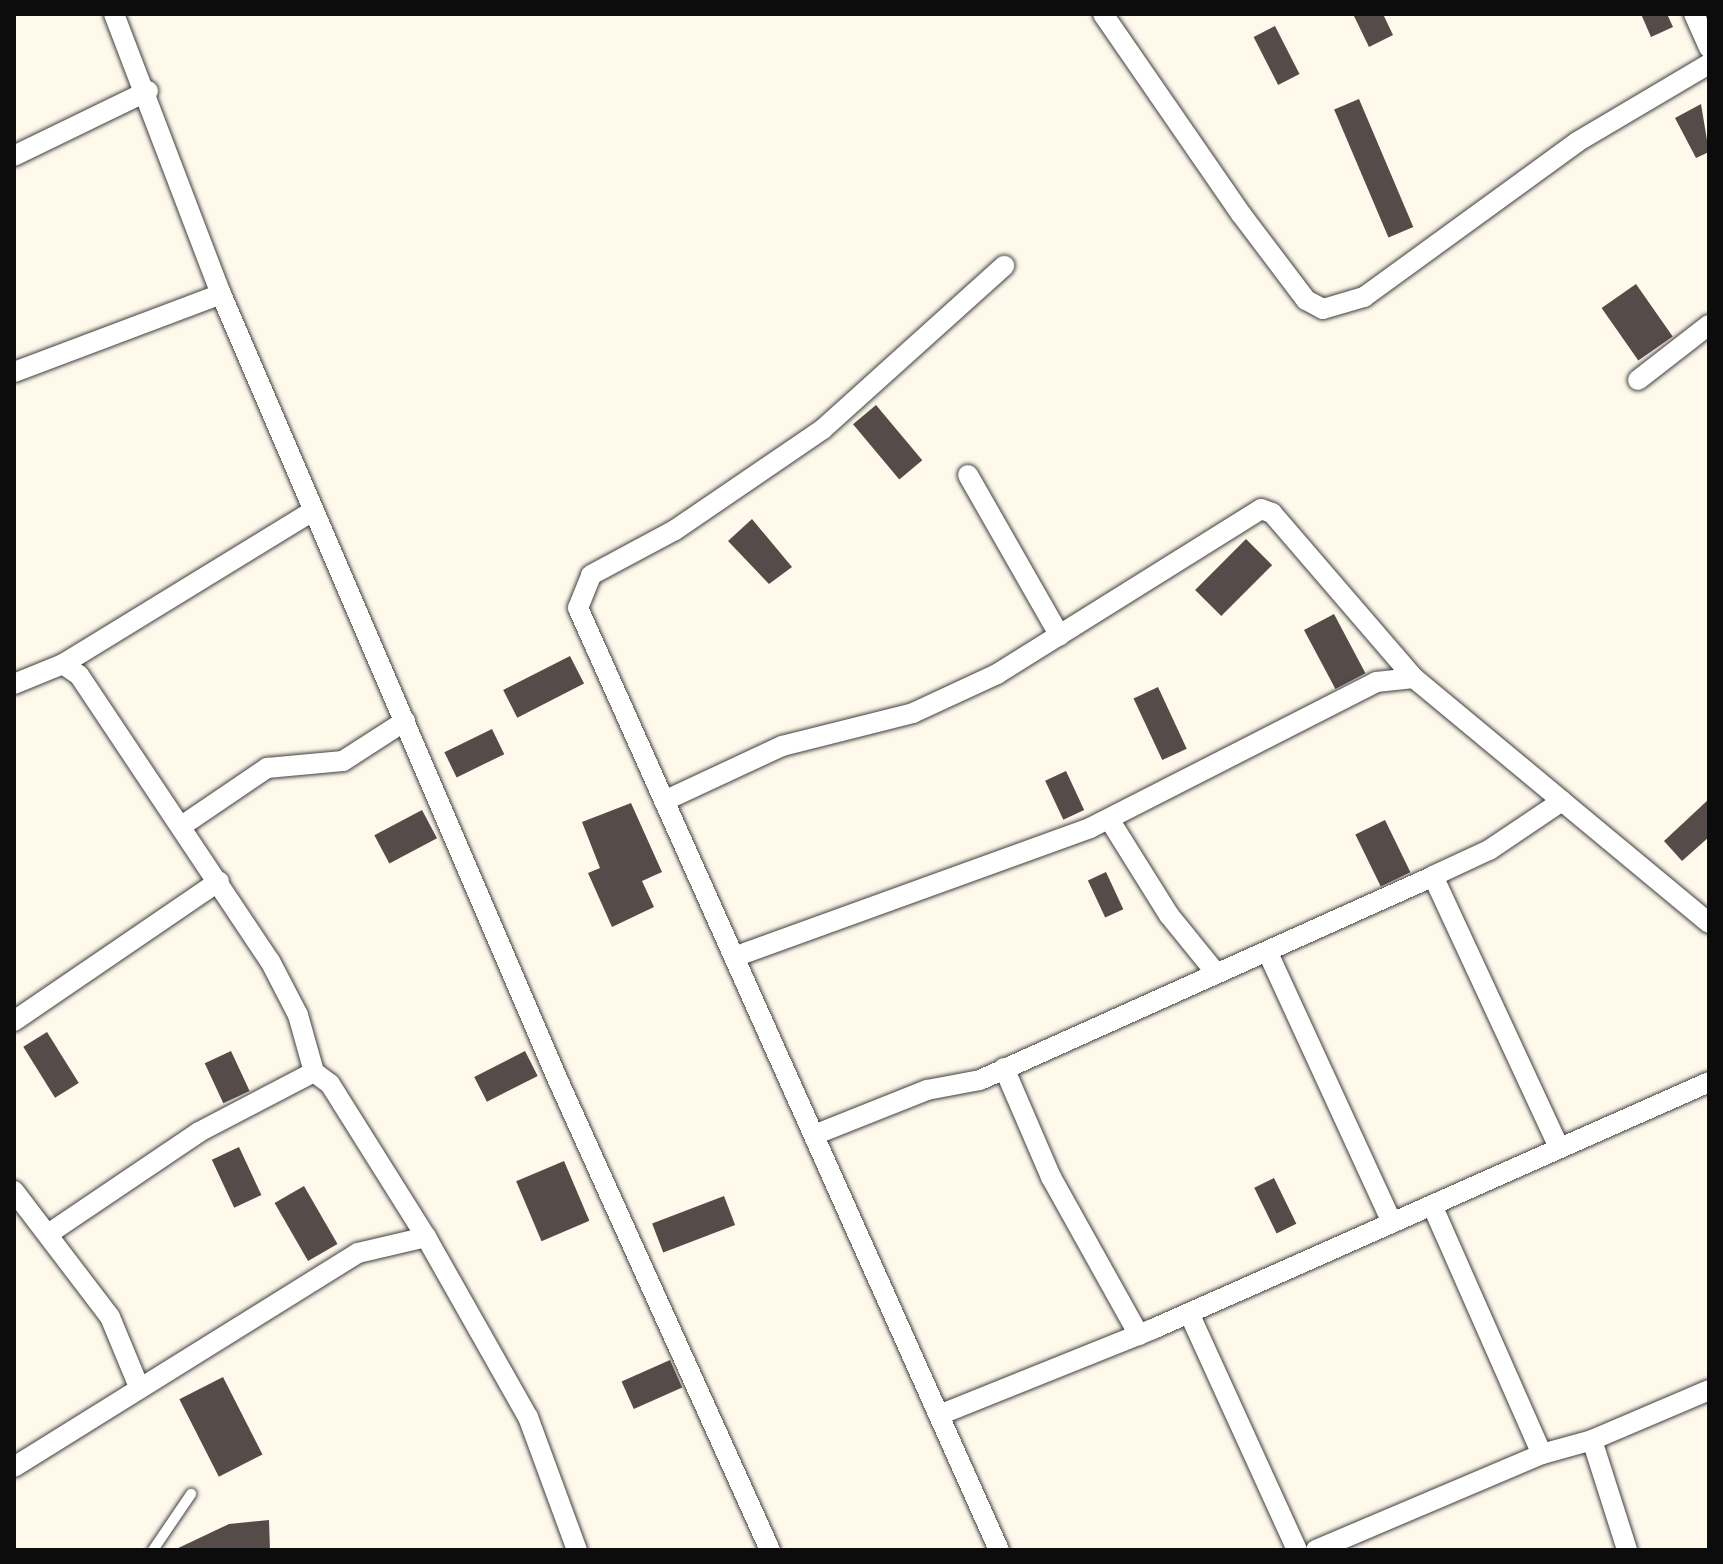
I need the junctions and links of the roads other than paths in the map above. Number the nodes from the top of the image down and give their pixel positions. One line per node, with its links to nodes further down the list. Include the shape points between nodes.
1 (114, 14): 6 (street)
2 (1103, 14): 5 (street, via 1241,214 1306,300 1323,309 1364,297 1577,142)
3 (1694, 14): 4 (street)
4 (1709, 48)
5 (1709, 64)
6 (148, 91): 7 (street); 9 (street)
7 (14, 156)
8 (1004, 266): 20 (street, via 823,429 675,530 591,575 578,608)
9 (221, 294): 11 (street); 14 (street)
10 (1709, 325): 12 (street)
11 (14, 372)
12 (1638, 380)
13 (968, 475): 15 (street)
14 (314, 510): 16 (street); 19 (street)
15 (1060, 636): 17 (street, via 1261,509 1272,513); 20 (street, via 913,713 782,746)
16 (63, 664): 18 (street); 23 (street, via 79,675)
17 (1414, 678): 21 (street); 22 (street, via 1376,682)
18 (14, 684)
19 (405, 721): 23 (street, via 343,761 267,768); 52 (street)
20 (664, 801): 28 (street)
21 (1562, 801): 24 (street, via 1489,850); 26 (street)
22 (1109, 819): 28 (street); 29 (street)
23 (183, 825): 25 (street)
24 (1433, 876): 27 (street); 35 (street)
25 (219, 881): 30 (street); 32 (street, via 298,1015)
26 (1709, 923)
27 (1268, 953): 29 (street); 38 (street)
28 (734, 957): 34 (street)
29 (1216, 973): 31 (street)
30 (14, 1021)
31 (1004, 1068): 34 (street); 42 (street, via 1051,1177)
32 (314, 1072): 39 (street, via 199,1132); 40 (street, via 330,1084)
33 (1709, 1082): 35 (street)
34 (814, 1135): 45 (street)
35 (1559, 1147): 37 (street)
36 (14, 1191): 39 (street)
37 (1432, 1205): 38 (street); 47 (street)
38 (1392, 1223): 41 (street)
39 (51, 1232): 43 (street, via 110,1317)
40 (426, 1237): 43 (street, via 358,1253); 51 (street, via 528,1417)
41 (1189, 1313): 42 (street); 54 (street)
42 (1139, 1335): 45 (street)
43 (139, 1387): 48 (street)
44 (1709, 1390): 46 (street)
45 (939, 1415): 53 (street)
46 (1592, 1440): 47 (street); 56 (street)
47 (1542, 1454): 55 (street)
48 (14, 1467)
49 (191, 1494): 50 (lane)
50 (153, 1550)
51 (577, 1550)
52 (770, 1550)
53 (999, 1550)
54 (1297, 1550)
55 (1316, 1550)
56 (1627, 1550)

